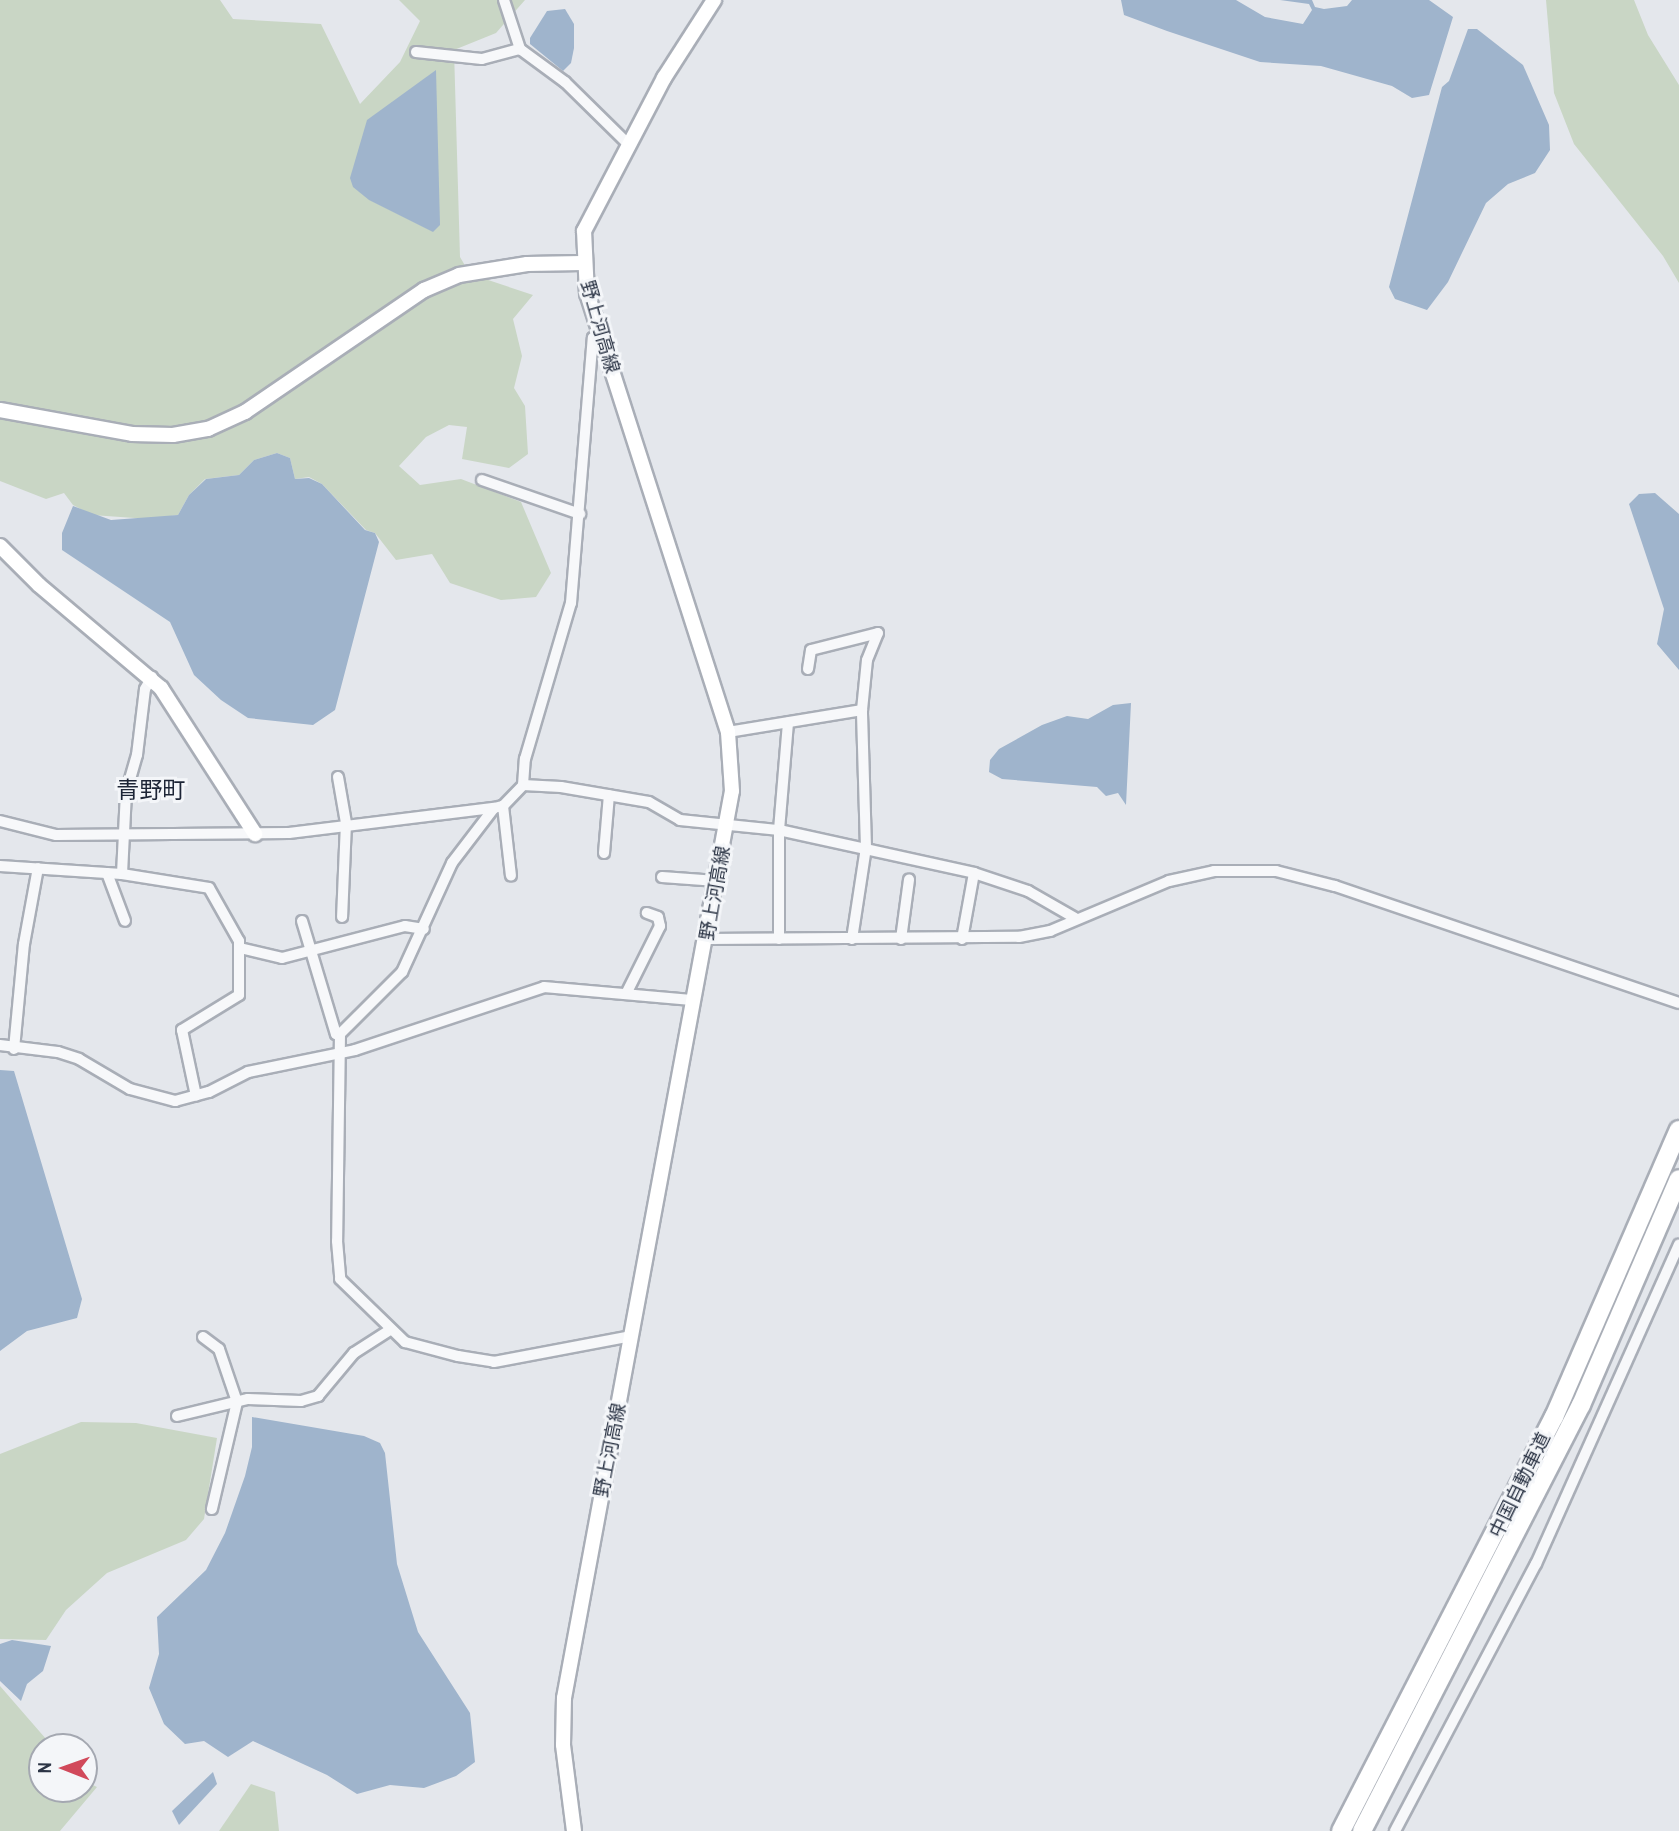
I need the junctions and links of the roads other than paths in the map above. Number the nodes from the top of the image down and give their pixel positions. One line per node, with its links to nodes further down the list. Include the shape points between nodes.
1 (504, 0): 3 (street)
2 (714, 0): 5 (main road, 野上河高線)
3 (520, 49): 4 (street, via 482,59); 5 (street, via 565,82)
4 (416, 52)
5 (628, 143): 6 (main road, 野上河高線, via 584,231)
6 (582, 263): 7 (main road, 野上河高線); 8 (main road, via 527,264 459,275 424,290 244,412 208,429 173,435 132,434)
7 (600, 332): 10 (street, via 593,338); 16 (main road, 野上河高線)
8 (0, 410)
9 (482, 480): 10 (street)
10 (580, 514): 18 (street, via 566,631 525,760)
11 (0, 546): 13 (main road, via 39,585)
12 (808, 668): 14 (street, via 811,650 878,633 867,660)
13 (152, 677): 25 (main road, via 179,712); 26 (street, via 145,689 137,755 126,793)
14 (862, 710): 15 (street); 27 (street)
15 (788, 722): 16 (street); 24 (street)
16 (728, 732): 23 (main road, 野上河高線, via 732,791)
17 (338, 777): 22 (street)
18 (523, 785): 19 (street); 20 (street)
19 (609, 795): 23 (street, via 649,802 680,820); 28 (street)
20 (498, 807): 22 (street); 34 (street); 43 (street, via 452,863)
21 (0, 821): 26 (street, via 56,835)
22 (346, 823): 25 (street); 39 (street)
23 (727, 826): 24 (street); 37 (main road, 野上河高線)
24 (779, 830): 27 (street); 45 (street)
25 (254, 834): 26 (street)
26 (123, 836): 33 (street)
27 (866, 848): 32 (street); 46 (street)
28 (604, 853)
29 (0, 866): 30 (street)
30 (38, 869): 31 (street); 56 (street, via 24,944)
31 (107, 873): 33 (street); 41 (street)
32 (974, 873): 40 (street, via 1028,891); 48 (street)
33 (122, 874): 49 (street, via 209,888)
34 (511, 876)
35 (662, 877): 37 (street)
36 (909, 880): 47 (street)
37 (717, 881): 44 (main road, 野上河高線)
38 (647, 913): 51 (street, via 658,917 660,926)
39 (342, 917)
40 (1075, 919): 48 (street, via 1050,931 1019,937); 53 (street, via 1169,881 1214,871 1276,871 1335,886)
41 (125, 921)
42 (302, 921): 50 (street)
43 (424, 929): 50 (street, via 405,926); 54 (street, via 402,972)
44 (707, 939): 45 (street); 52 (main road, 野上河高線)
45 (779, 939): 46 (street)
46 (852, 939): 47 (street)
47 (901, 939): 48 (street)
48 (962, 940)
49 (240, 948): 50 (street, via 282,958); 58 (street, via 238,998 181,1032)
50 (309, 951): 54 (street, via 336,1034)
51 (626, 994): 52 (street); 57 (street, via 544,987 409,1034)
52 (694, 1000): 63 (main road, 野上河高線)
53 (1679, 1003)
54 (340, 1034): 57 (street)
55 (0, 1045): 56 (street)
56 (14, 1049): 58 (street, via 69,1055 130,1089 175,1101)
57 (339, 1052): 58 (street, via 247,1072); 62 (street, via 340,1279)
58 (196, 1096)
59 (1679, 1130): 69 (highway, 中国自動車道, via 1554,1417)
60 (1679, 1179): 70 (highway, 中国自動車道, via 1581,1405)
61 (1679, 1244): 71 (street, via 1536,1564)
62 (390, 1330): 63 (street, via 405,1342 494,1362); 65 (street, via 354,1353 318,1396 301,1401)
63 (632, 1336): 68 (main road, 野上河高線, via 564,1698 563,1745)
64 (203, 1337): 65 (street, via 219,1349)
65 (237, 1402): 66 (street); 67 (street)
66 (177, 1416)
67 (212, 1509)
68 (574, 1831)
69 (1341, 1831)
70 (1362, 1831)
71 (1395, 1831)

